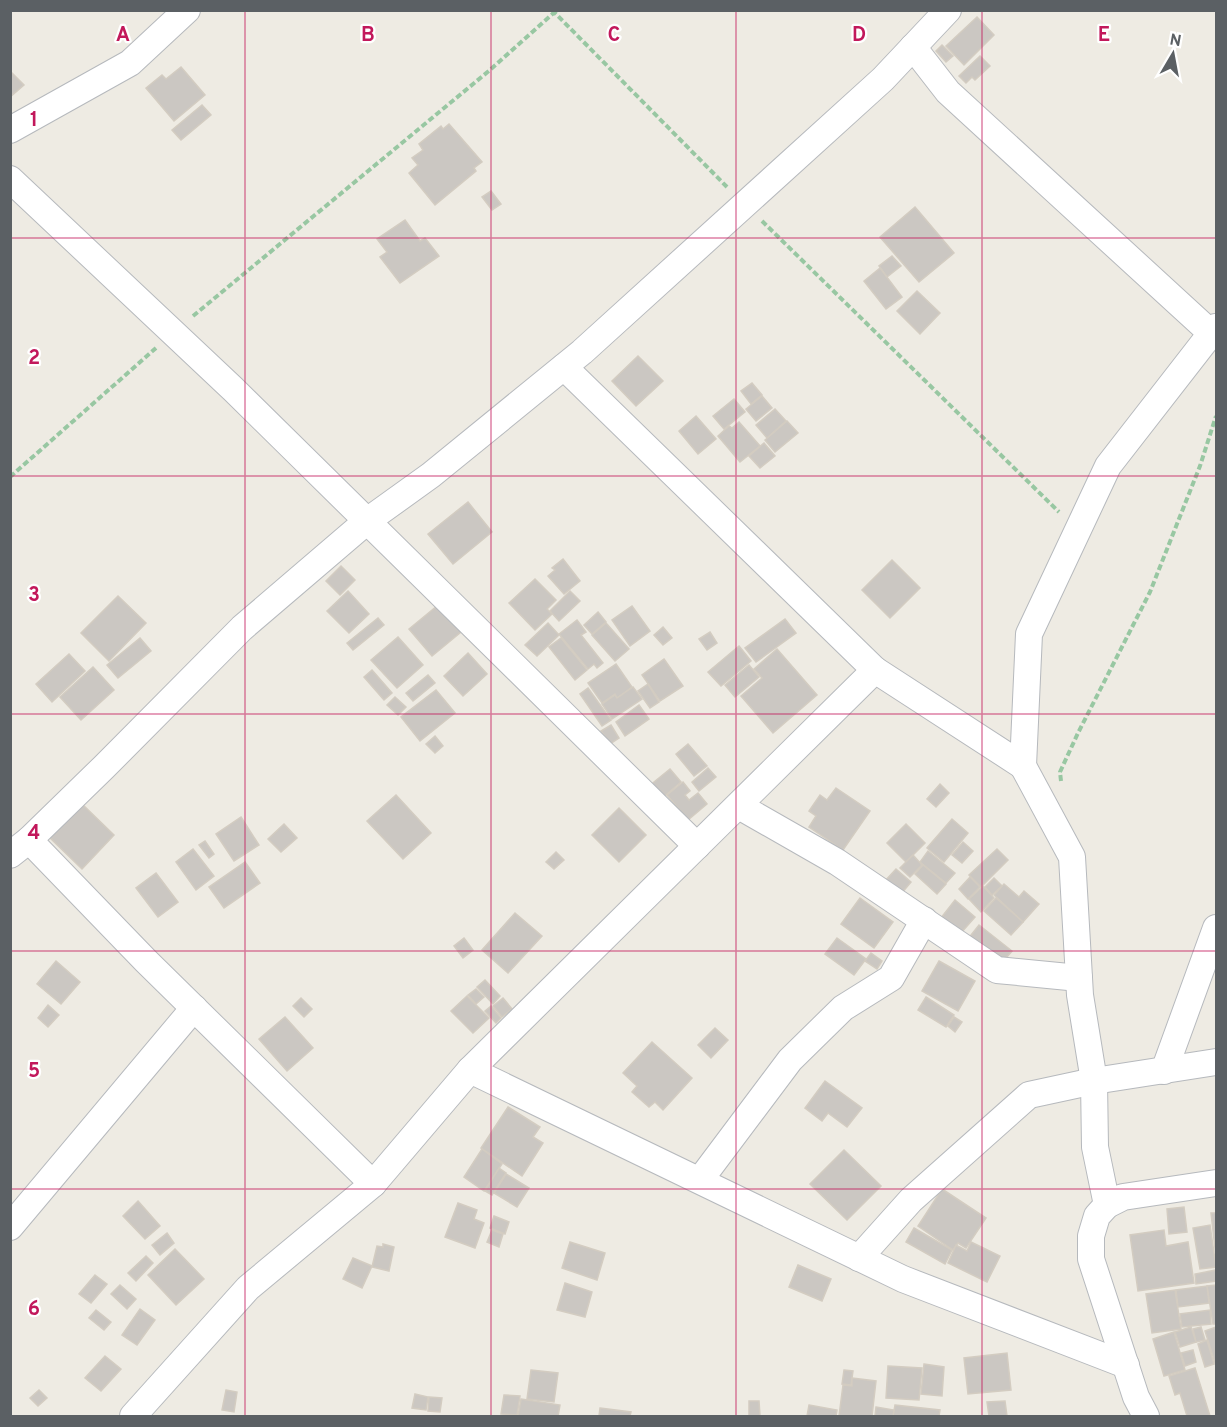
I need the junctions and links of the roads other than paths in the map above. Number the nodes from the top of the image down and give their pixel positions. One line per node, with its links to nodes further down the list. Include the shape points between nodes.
1 (187, 10): 4 (street, via 130,63)
2 (948, 10): 3 (street)
3 (913, 47): 6 (street, via 948,92 1153,282); 7 (street, via 883,79)
4 (10, 130)
5 (10, 179): 8 (street)
6 (1214, 330): 10 (street, via 1108,466 1029,634)
7 (564, 367): 8 (street, via 431,475); 9 (street)
8 (367, 521): 12 (street); 13 (street, via 242,628)
9 (875, 670): 10 (street); 11 (street)
10 (1023, 766): 16 (street, via 1072,857)
11 (739, 806): 12 (street); 14 (street, via 837,862)
12 (697, 846): 19 (street)
13 (20, 847): 17 (street)
14 (924, 920): 16 (street, via 997,970); 22 (street, via 891,978 843,1008 790,1060)
15 (1216, 928): 20 (street)
16 (1079, 978): 21 (street)
17 (194, 1008): 23 (street); 26 (street)
18 (1216, 1062): 20 (street)
19 (470, 1070): 22 (street); 23 (street)
20 (1164, 1071): 21 (street)
21 (1094, 1081): 25 (street, via 1095,1147); 27 (street, via 1029,1095 911,1200)
22 (700, 1180): 27 (street)
23 (373, 1184): 29 (street, via 248,1288)
24 (1216, 1184): 25 (street, via 1123,1197)
25 (1107, 1205): 28 (street, via 1097,1216 1091,1236 1091,1259)
26 (10, 1227)
27 (860, 1258): 28 (street, via 903,1279)
28 (1126, 1365): 30 (street)
29 (134, 1416)
30 (1146, 1416)

